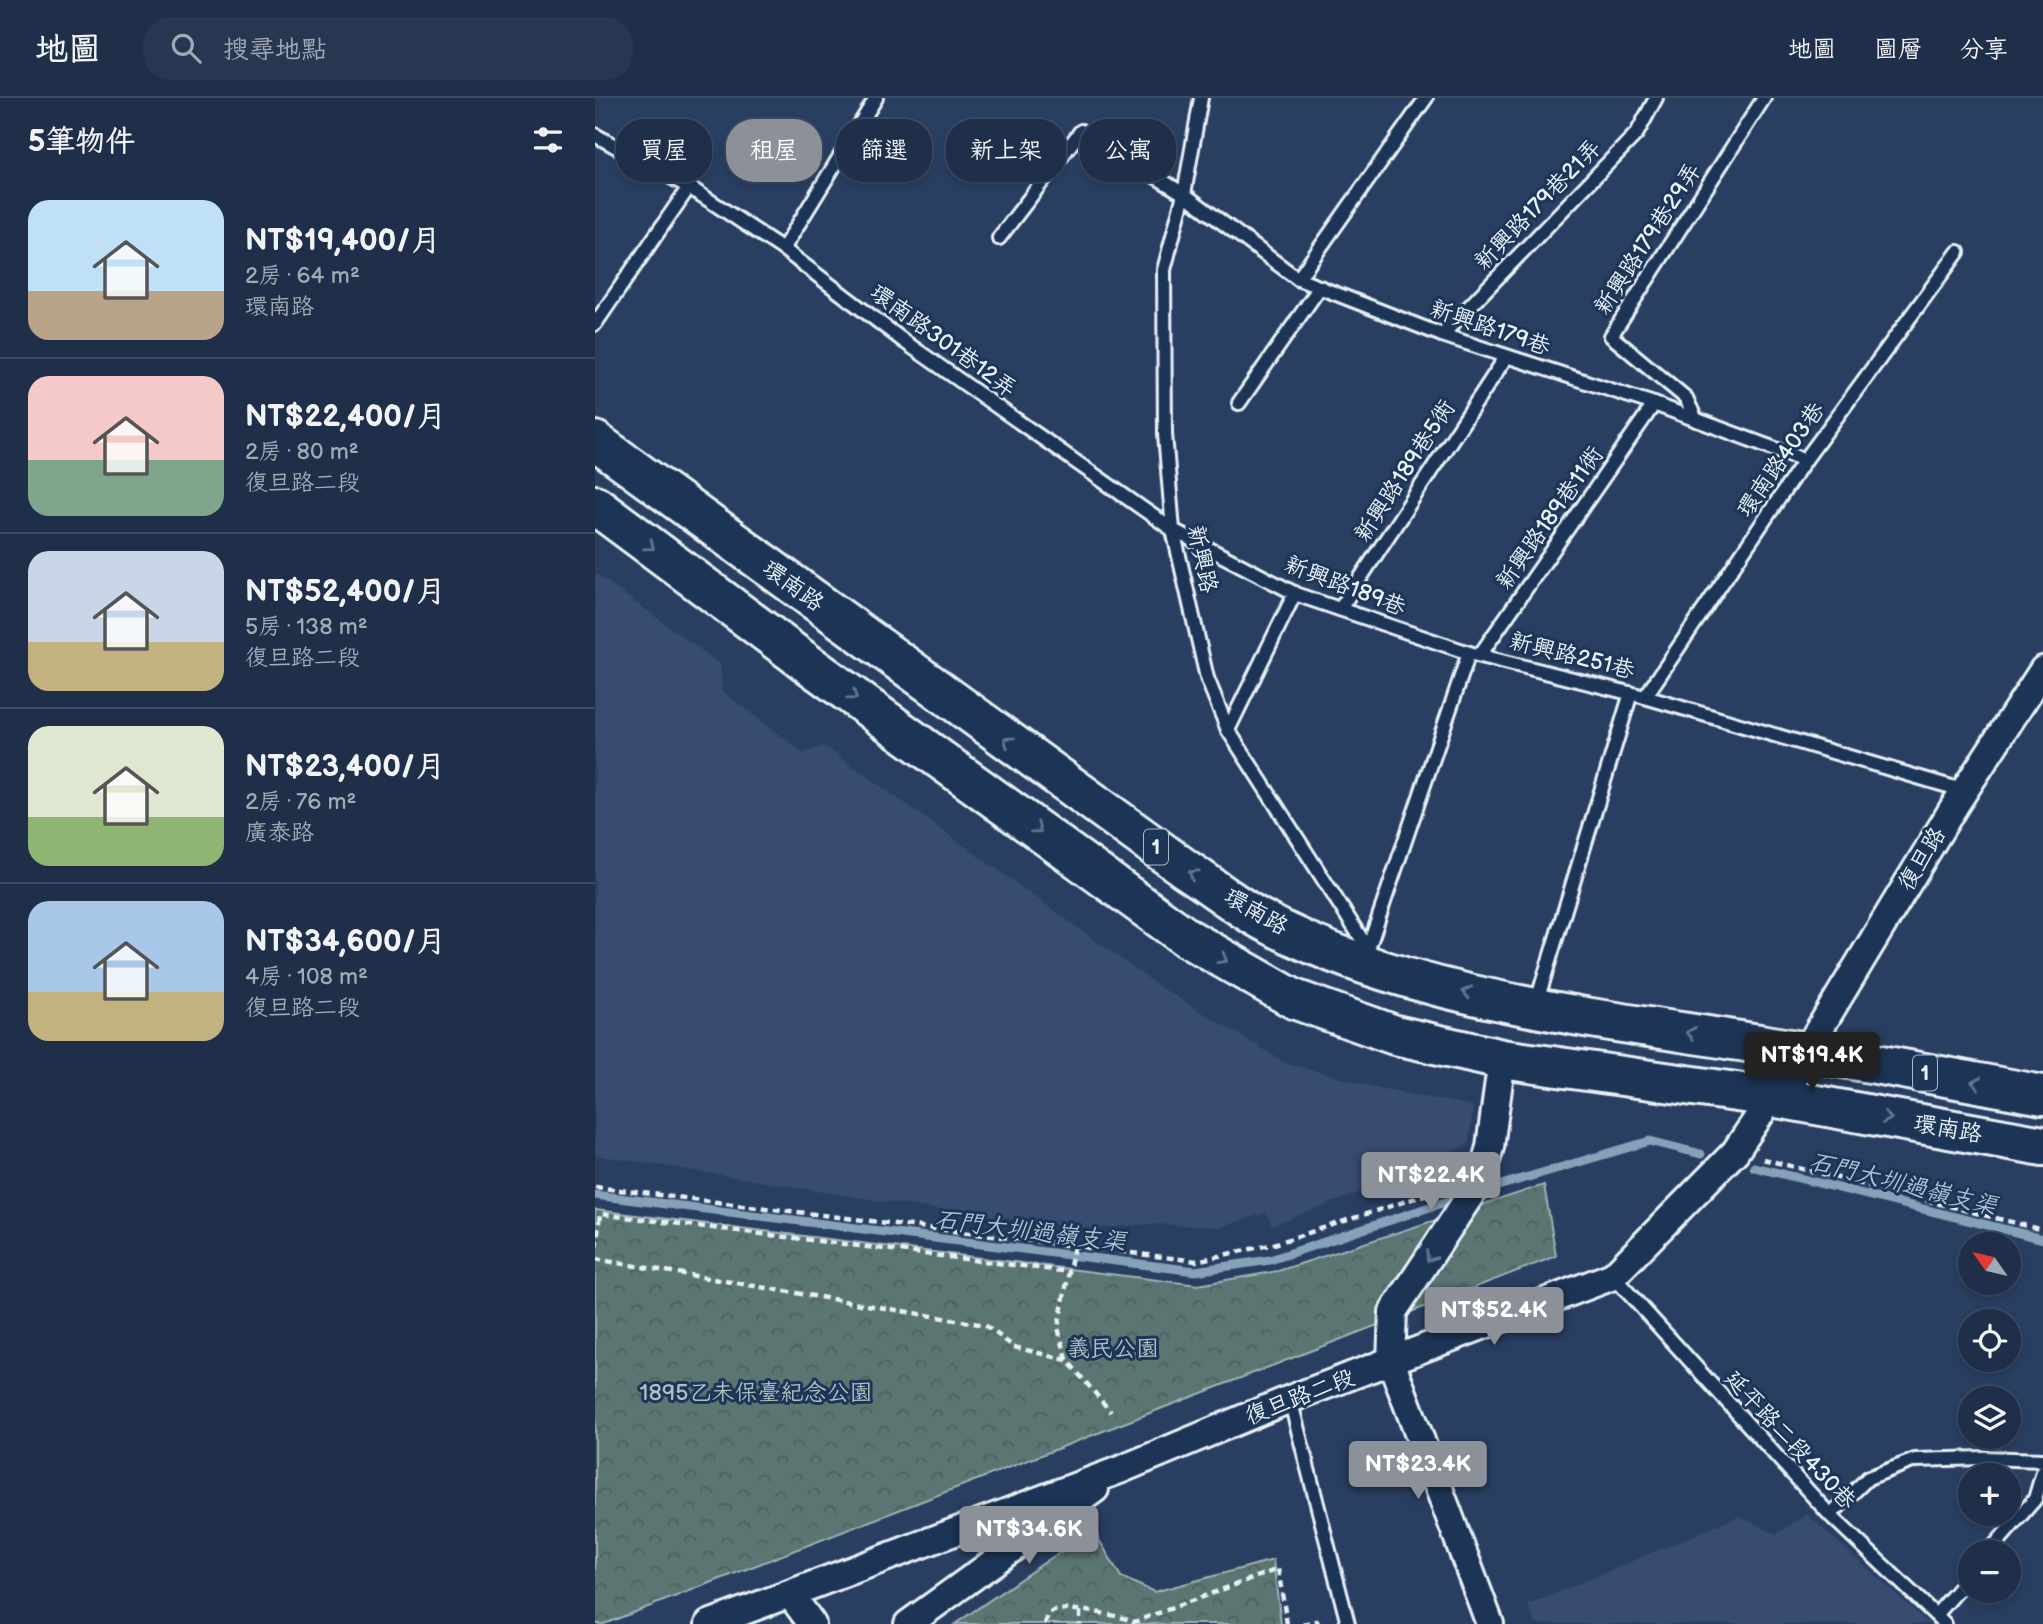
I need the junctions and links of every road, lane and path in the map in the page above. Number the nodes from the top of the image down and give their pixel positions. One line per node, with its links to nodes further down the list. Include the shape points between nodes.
1 (876, 98): 10 (lane)
2 (1201, 98): 8 (lane, 新興路)
3 (1426, 98): 12 (lane)
4 (1656, 98): 15 (lane, 新興路179巷21弄, via 1637,133)
5 (1764, 98): 19 (lane, 新興路179巷29弄, via 1611,336 1686,398)
6 (595, 135): 7 (lane, 環南路301巷12弄)
7 (689, 187): 10 (lane, 環南路301巷12弄); 14 (lane)
8 (1184, 194): 9 (lane, 新興路179巷, via 1081,131); 12 (lane, 新興路179巷); 23 (lane, 新興路, via 1164,270 1165,434)
9 (999, 239)
10 (783, 249): 23 (lane, 環南路301巷12弄, via 905,342)
11 (1958, 253): 21 (lane, 環南路403巷)
12 (1298, 279): 13 (lane, 新興路179巷)
13 (1320, 287): 15 (lane, 新興路179巷); 17 (lane)
14 (595, 324)
15 (1442, 335): 16 (lane, 新興路179巷)
16 (1506, 357): 18 (lane, 新興路179巷); 25 (lane, 新興路189巷5衖)
17 (1239, 403)
18 (1654, 404): 19 (lane, 新興路179巷); 27 (lane, 新興路189巷11衖)
19 (1696, 420): 21 (lane, 新興路179巷)
20 (595, 441): 26 (main road, 環南路 / 1)
21 (1805, 460): 31 (lane, 環南路403巷)
22 (595, 505): 28 (main road, 環南路 / 1, one-way to 28)
23 (1173, 530): 24 (lane, 新興路189巷); 32 (lane, 新興路, via 1207,678)
24 (1295, 593): 25 (lane, 新興路189巷); 32 (lane)
25 (1340, 609): 27 (lane, 新興路189巷)
26 (836, 617): 28 (main road); 34 (main road, 環南路 / 1, one-way to 26, via 1334,953 1261,919)
27 (1475, 654): 30 (lane, 新興路251巷); 34 (lane)
28 (807, 663): 37 (main road, 環南路 / 1, one-way to 37, via 1220,958 1294,999 1395,1035)
29 (2043, 670): 33 (street, 復旦路)
30 (1631, 693): 31 (lane, 新興路251巷); 35 (lane)
31 (1645, 697): 33 (lane, 新興路251巷)
32 (1228, 730): 34 (lane, 新興路)
33 (1965, 791): 36 (street, 復旦路)
34 (1381, 962): 35 (main road, 環南路 / 1, one-way to 34)
35 (1534, 1008): 36 (main road, 環南路 / 1, one-way to 35)
36 (1807, 1051): 38 (main road, 環南路 / 1, one-way to 36); 39 (street, 復旦路二段)
37 (1502, 1059): 39 (main road, 環南路 / 1); 50 (street, one-way to 50, via 1481,1179 1393,1311)
38 (2043, 1095)
39 (1772, 1097): 40 (main road, 環南路 / 1, one-way to 40); 41 (street, 復旦路二段)
40 (2043, 1146)
41 (1735, 1152): 44 (path); 48 (street, 復旦路二段)
42 (1451, 1186): 45 (path, via 1274,1244 1196,1261)
43 (595, 1187): 45 (path)
44 (2043, 1230)
45 (1074, 1249): 47 (path)
46 (595, 1259): 47 (path, via 600,1214); 49 (path, via 985,1325 1014,1348)
47 (1070, 1272): 49 (path, via 1058,1328)
48 (1613, 1276): 50 (street, 復旦路二段); 56 (lane, 延平路二段430巷)
49 (1067, 1360): 52 (path)
50 (1391, 1362): 51 (street, 復旦路二段); 71 (street)
51 (1290, 1399): 54 (street, 復旦路二段); 70 (lane)
52 (1111, 1412)
53 (2043, 1460): 56 (lane, via 1915,1460 1868,1478)
54 (1122, 1469): 58 (street, 復旦路二段); 65 (street)
55 (2043, 1472): 57 (lane, via 2035,1499)
56 (1830, 1515): 61 (lane, 延平路二段430巷)
57 (1999, 1540)
58 (790, 1594): 63 (street, 復旦路二段); 64 (street)
59 (1958, 1594): 61 (lane)
60 (1080, 1611): 66 (path, via 1054,1611); 67 (path); 68 (path, via 1122,1615 1134,1622 1277,1569)
61 (1941, 1620)
62 (1303, 1622): 69 (path)
63 (709, 1624)
64 (812, 1624)
65 (908, 1624)
66 (1045, 1624)
67 (1080, 1624)
68 (1287, 1624)
69 (1318, 1624)
70 (1348, 1624)
71 (1490, 1624)

